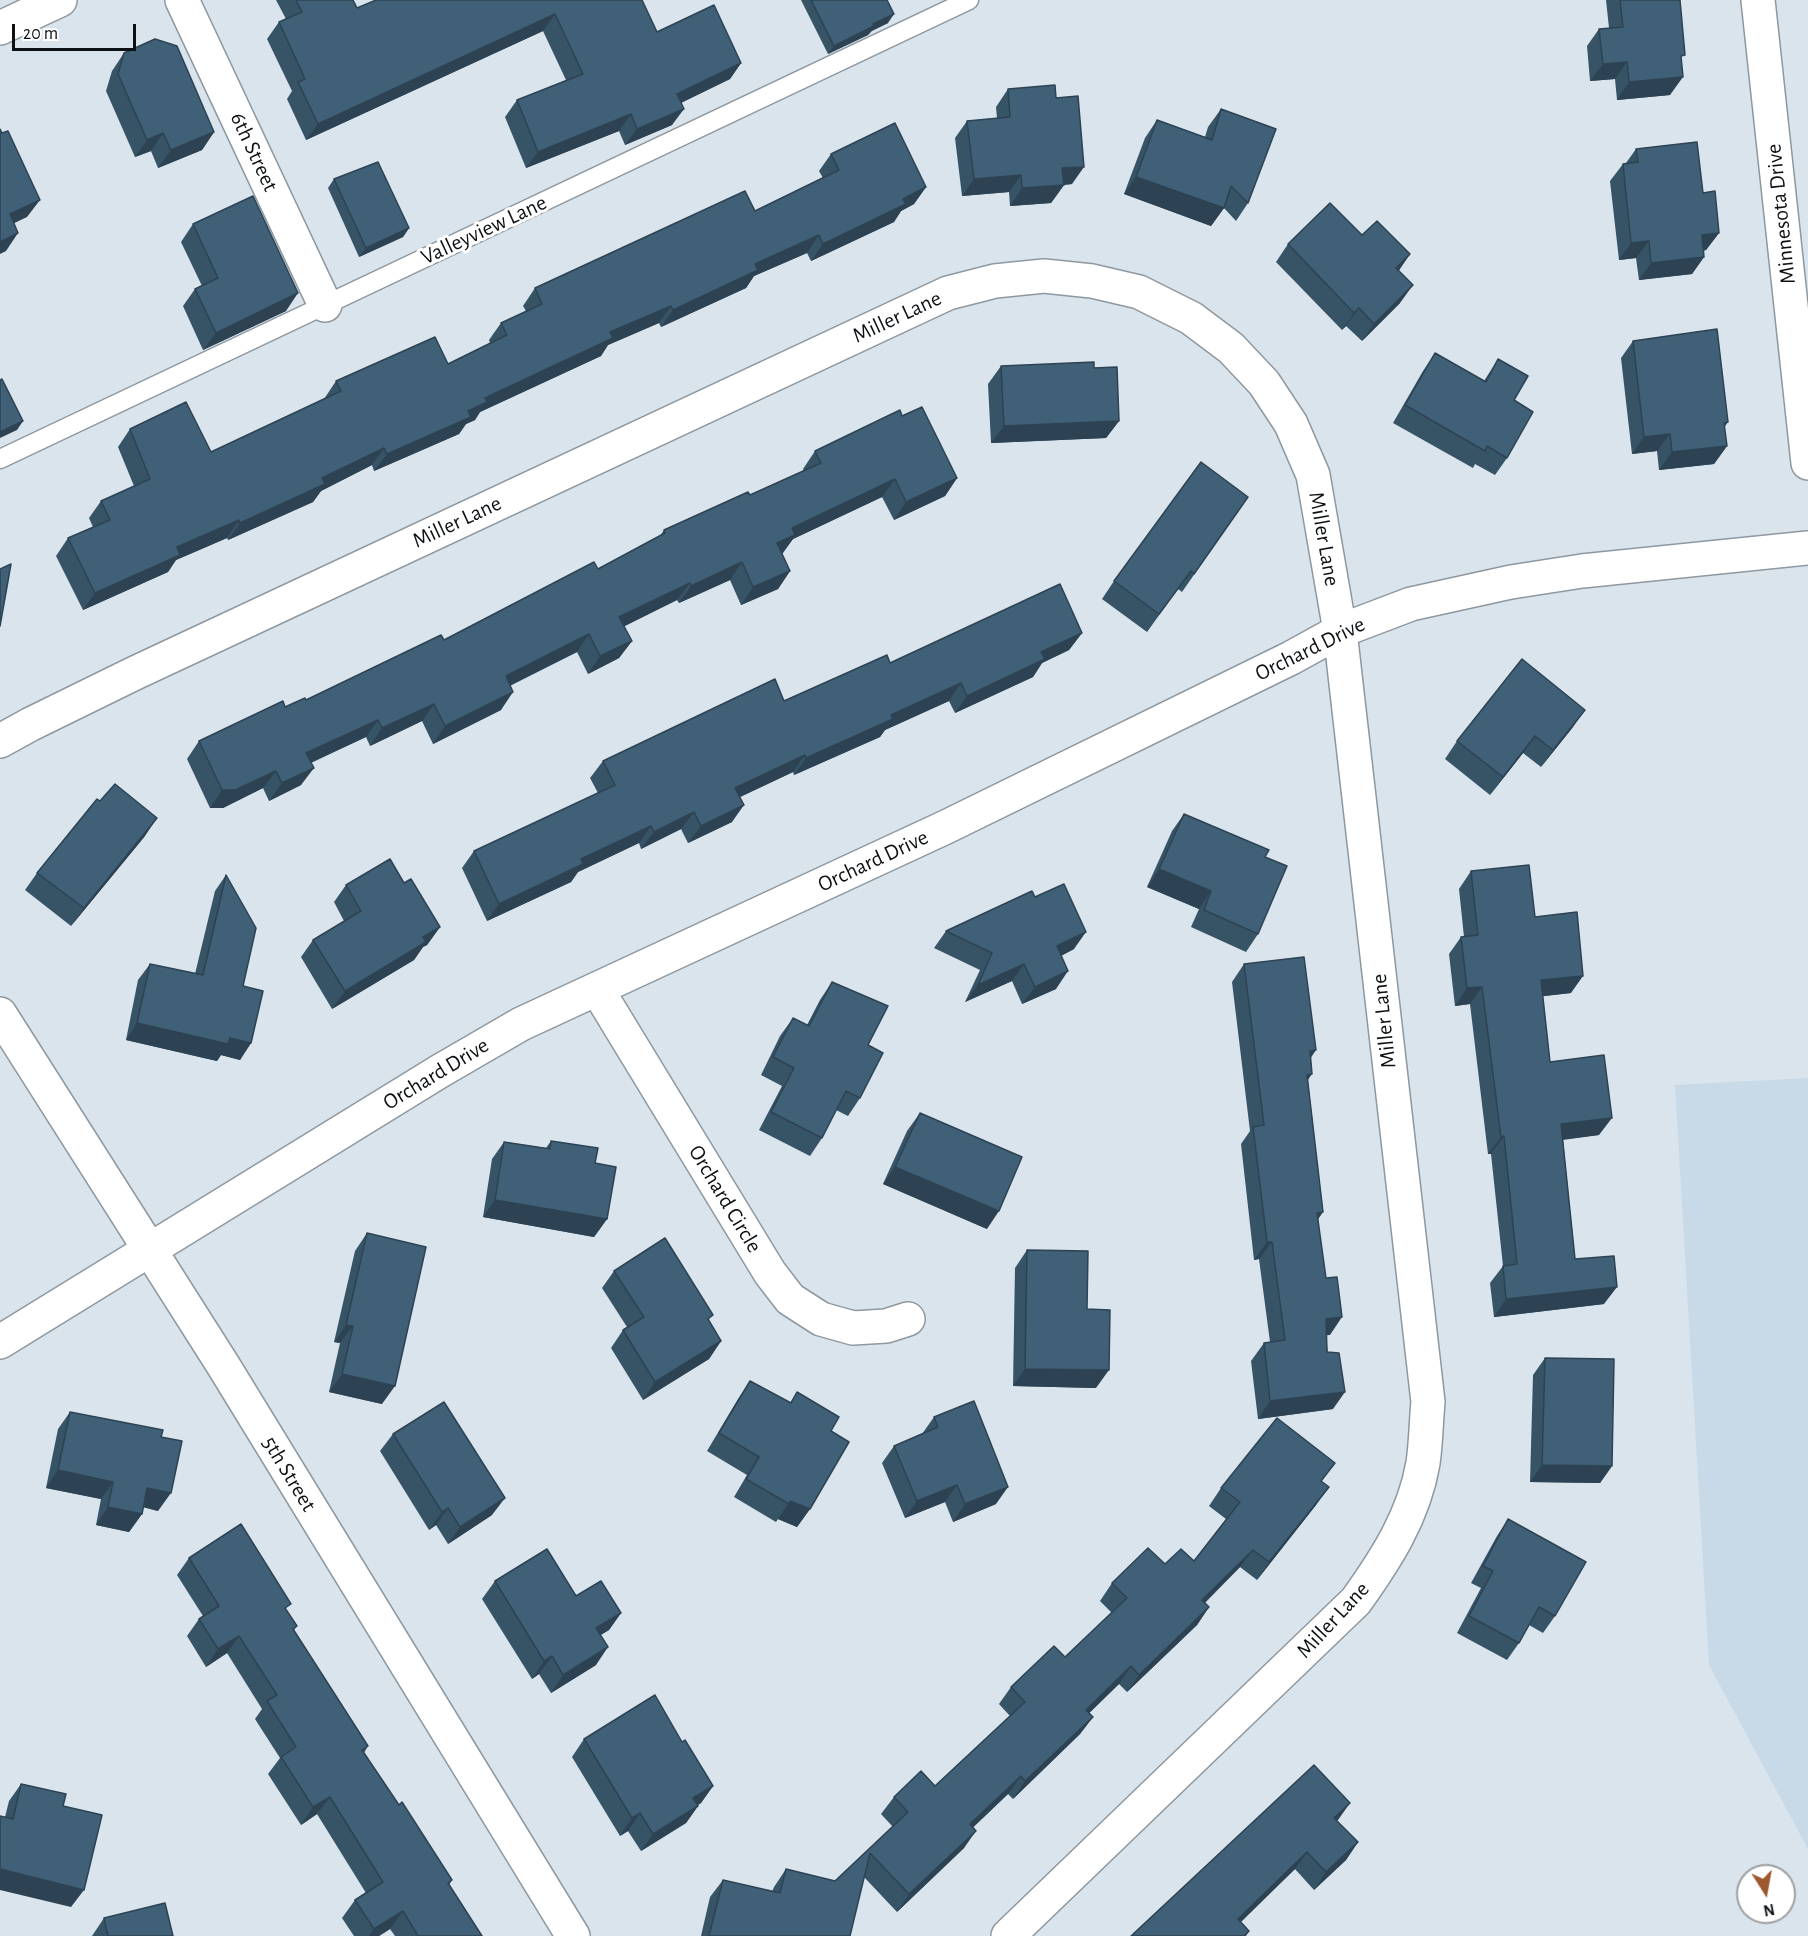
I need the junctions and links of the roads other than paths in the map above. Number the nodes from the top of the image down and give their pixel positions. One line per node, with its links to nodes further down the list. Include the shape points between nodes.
1 (60, 0): 5 (street)
2 (182, 0): 7 (street, 6th Street)
3 (969, 0): 7 (lane, Valleyview Lane)
4 (1758, 0): 6 (street, Minnesota Drive)
5 (0, 28)
6 (1797, 254): 9 (street, Minnesota Drive)
7 (326, 305): 8 (lane, Valleyview Lane)
8 (0, 459)
9 (1808, 463)
10 (1808, 548): 11 (street, Orchard Drive, via 1510,582 1411,604)
11 (1341, 631): 12 (street, Miller Lane, via 1313,475 1291,424 1264,382 1231,348 1191,318 1139,292 1092,281 1044,276 995,280 948,293 135,673); 13 (street, Orchard Drive, via 946,827); 19 (street, Miller Lane, via 1428,1402 1423,1464 1408,1513 1386,1559 1356,1601)
12 (0, 741)
13 (597, 989): 15 (street, Orchard Drive, via 521,1024 440,1071); 16 (street, Orchard Circle, via 770,1273 790,1299 821,1319 853,1328 886,1326)
14 (0, 1014): 15 (street, 5th Street)
15 (149, 1250): 17 (street, Orchard Drive); 18 (street, 5th Street)
16 (908, 1319)
17 (0, 1342)
18 (573, 1936)
19 (1008, 1936)

